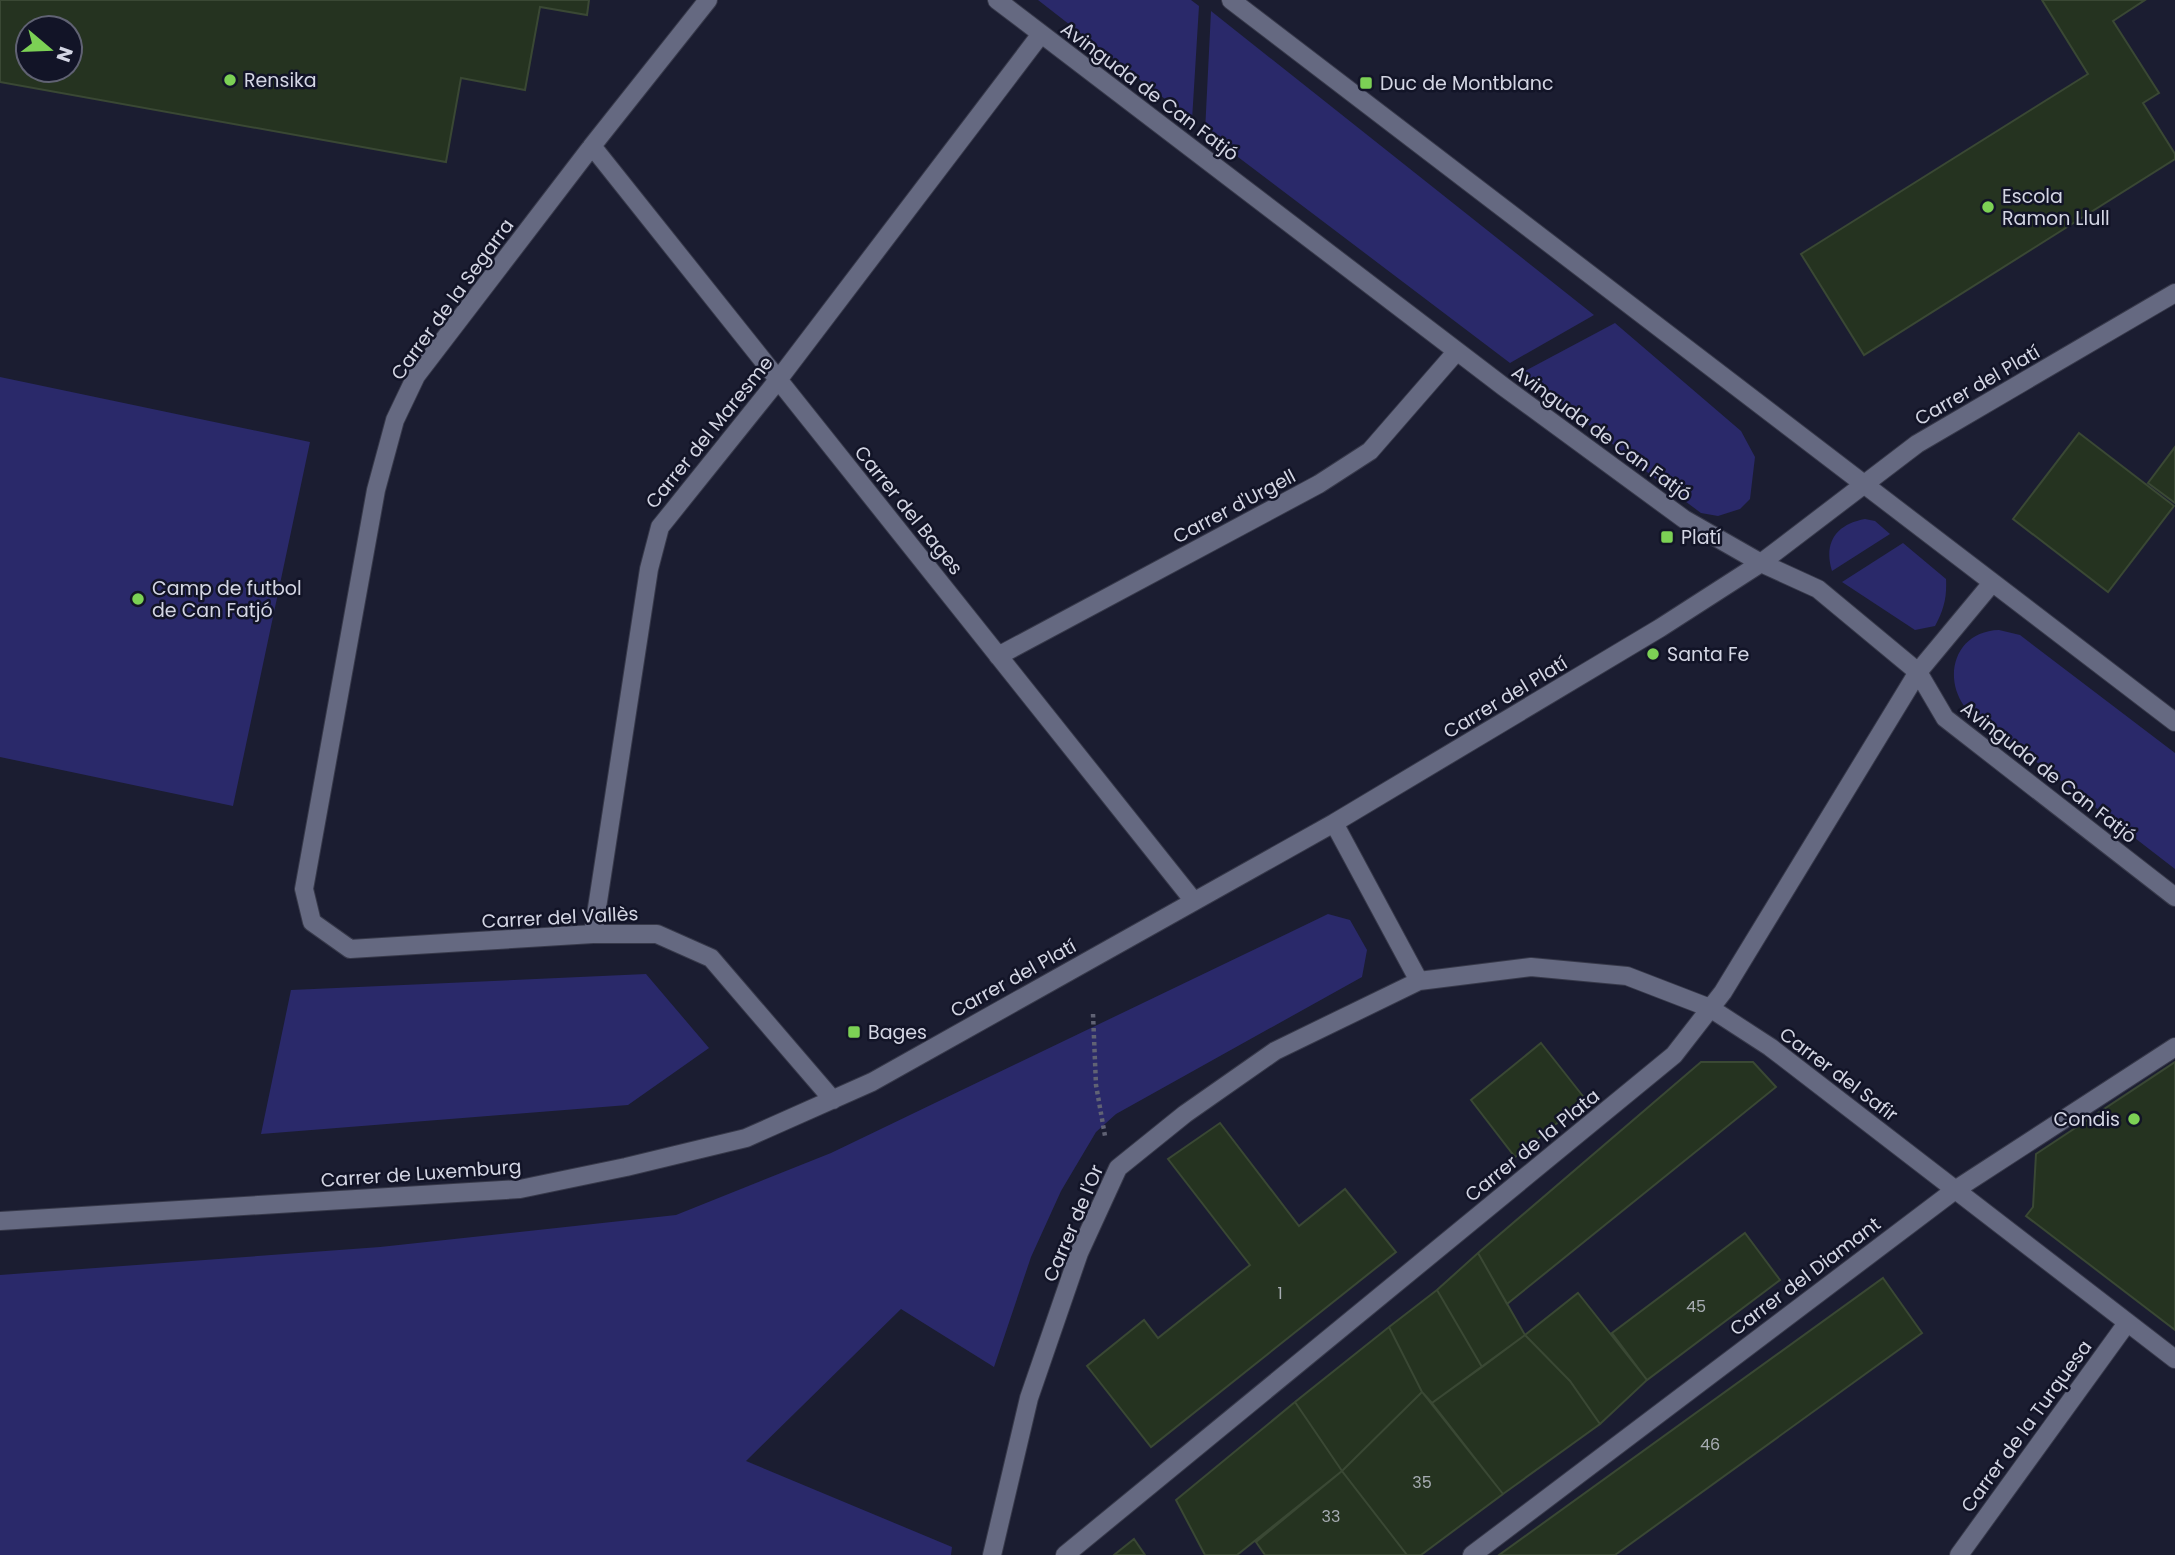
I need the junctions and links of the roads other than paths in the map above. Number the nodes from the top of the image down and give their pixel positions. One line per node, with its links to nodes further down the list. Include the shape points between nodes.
1 (708, 0): 5 (street, Carrer de la Segarra)
2 (997, 0): 4 (street, Avinguda de Can Fatjó)
3 (1231, 0): 9 (street)
4 (1041, 34): 7 (street, Avinguda de Can Fatjó); 8 (street, Carrer del Maresme)
5 (592, 146): 8 (street, Carrer del Bages); 18 (street, Carrer de la Segarra, via 416,376 395,419 376,490 304,889)
6 (2175, 293): 9 (street, Carrer del Platí, via 1917,444)
7 (1457, 351): 10 (street, Avinguda de Can Fatjó, via 1679,515); 12 (street, Carrer d'Urgell, via 1370,451 1319,484)
8 (778, 380): 12 (street, Carrer del Bages); 19 (street, Carrer del Maresme, via 660,527 649,569)
9 (1865, 483): 10 (street, Carrer del Platí); 11 (street)
10 (1760, 563): 13 (street, Avinguda de Can Fatjó, via 1818,589); 15 (street, Carrer del Platí)
11 (1992, 583): 13 (street, Carrer de la Plata); 14 (street)
12 (998, 656): 17 (street, Carrer del Bages)
13 (1918, 672): 16 (street, Avinguda de Can Fatjó, via 1945,718); 21 (street, Carrer de la Plata)
14 (2175, 722)
15 (1334, 823): 17 (street, Carrer del Platí); 20 (street)
16 (2175, 897)
17 (1193, 900): 23 (street, Carrer del Platí)
18 (312, 922): 19 (street, Carrer del Vallès, via 350,949)
19 (593, 934): 23 (street, Carrer del Vallès, via 657,934 711,958)
20 (1419, 981): 21 (street, Carrer del Safir, via 1531,967 1627,976); 28 (street, Carrer de l'Or, via 1275,1051 1118,1168 1079,1253 1030,1398)
21 (1710, 1008): 24 (street, Carrer del Safir, via 1769,1047); 29 (street, Carrer de la Plata, via 1674,1055)
22 (2175, 1047): 24 (street, Carrer del Diamant)
23 (833, 1100): 25 (street, Carrer de Luxemburg, via 746,1138 520,1189)
24 (1955, 1190): 26 (street, Carrer del Safir); 30 (street, Carrer del Diamant)
25 (0, 1220)
26 (2127, 1322): 27 (street, Carrer del Safir); 31 (street, Carrer de la Turquesa)
27 (2175, 1359)
28 (992, 1555)
29 (1065, 1555)
30 (1472, 1555)
31 (1959, 1555)

